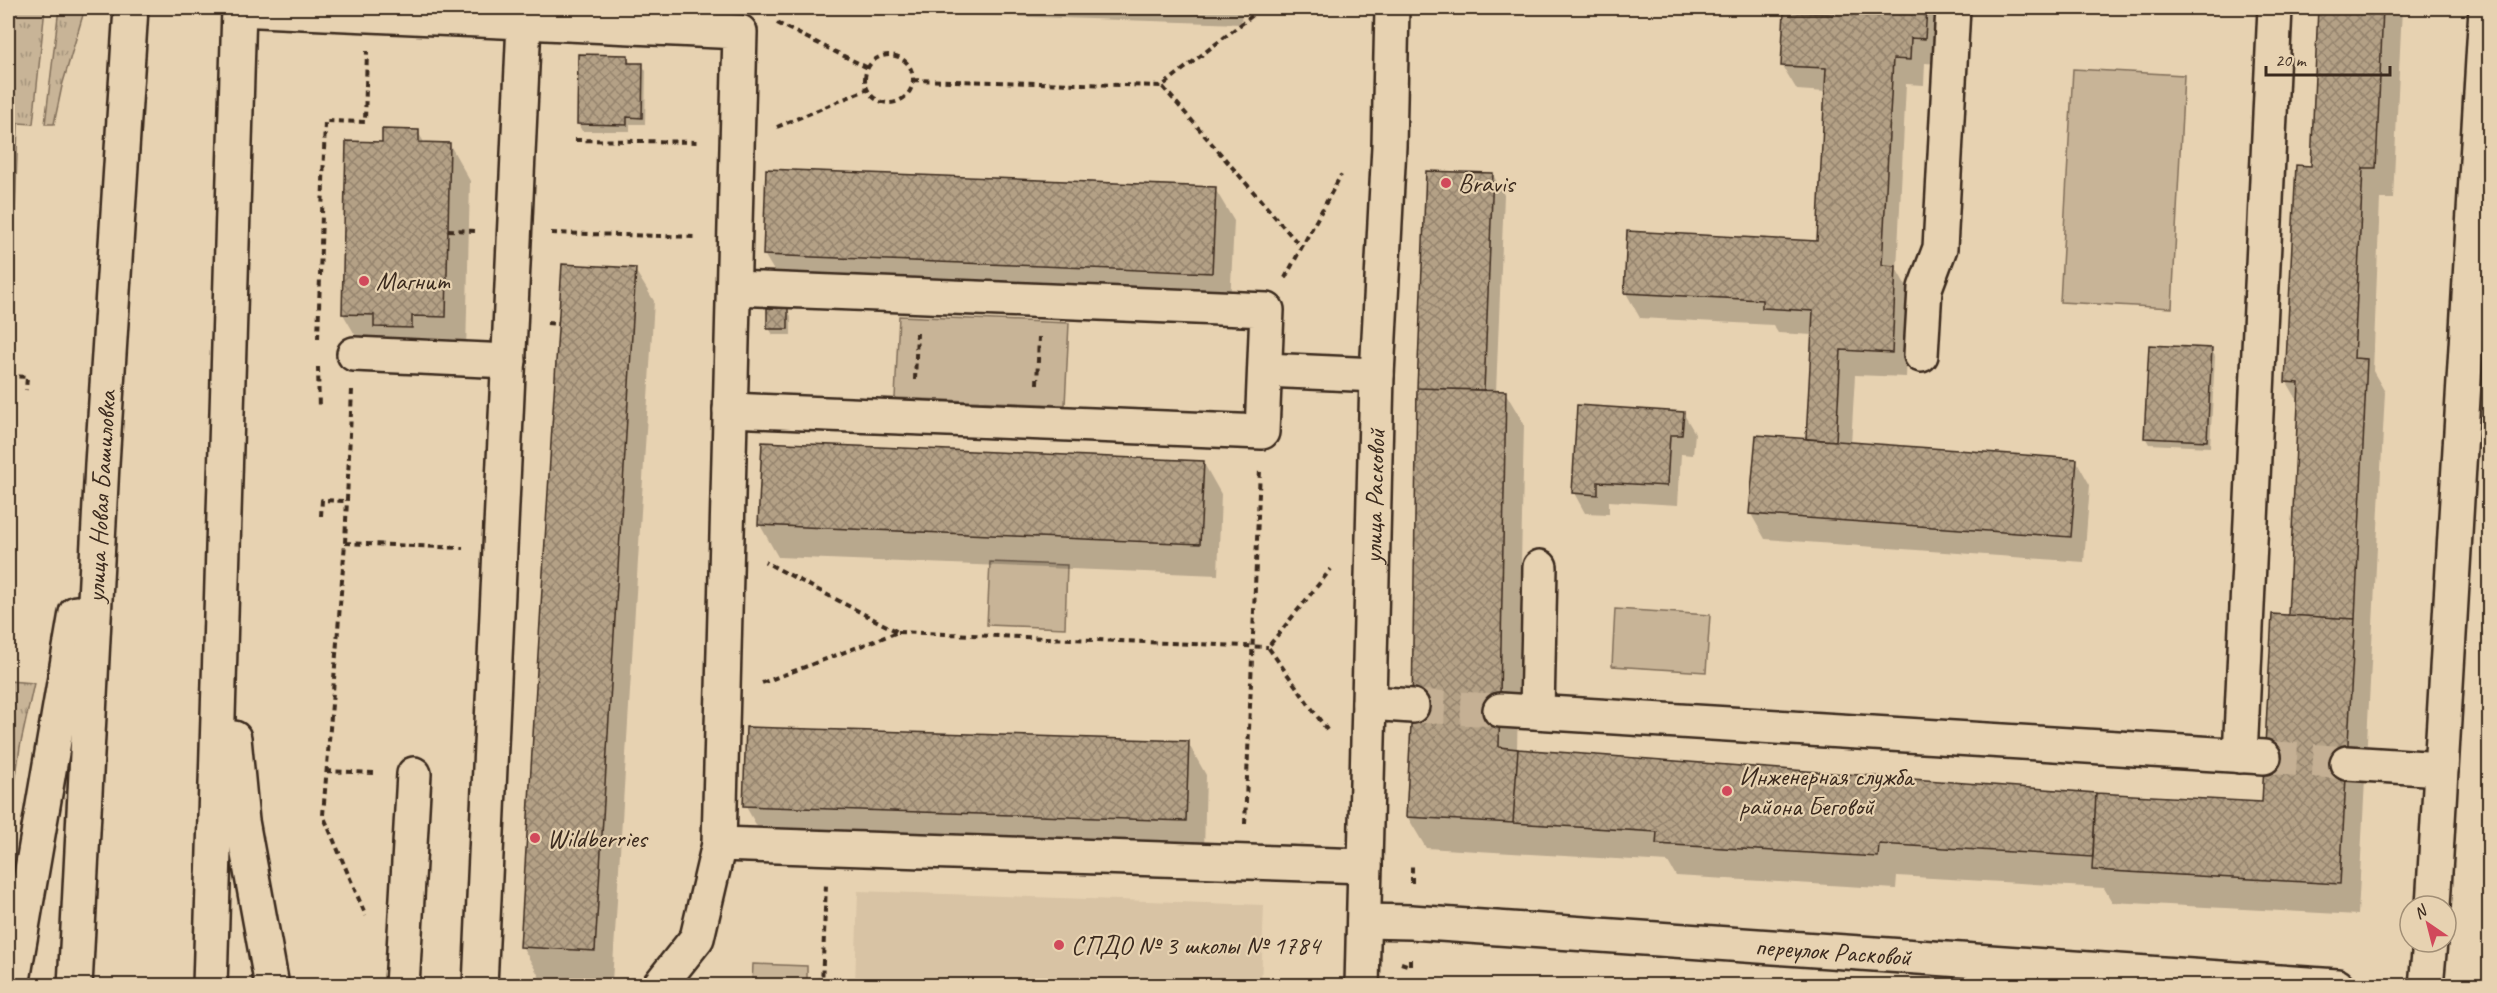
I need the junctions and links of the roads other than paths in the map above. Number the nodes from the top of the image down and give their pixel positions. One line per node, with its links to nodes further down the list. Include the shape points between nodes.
1 (131, 8): 17 (main road, улица Новая Башиловка)
2 (239, 8): 7 (main road, via 368,16); 19 (main road)
3 (1392, 8): 15 (main road, улица Расковой)
4 (1953, 8): 12 (main road, via 1940,248 1925,288)
5 (2274, 8): 23 (main road, via 2252,756)
6 (2486, 8): 25 (main road)
7 (479, 14): 9 (main road)
8 (750, 19): 9 (main road); 10 (main road, via 738,143)
9 (524, 23): 13 (main road)
10 (734, 288): 14 (main road, via 1267,310); 16 (main road)
11 (354, 354): 13 (main road)
12 (1921, 355)
13 (509, 361): 38 (main road)
14 (1265, 370): 15 (main road); 16 (main road, via 1262,432)
15 (1377, 375): 20 (main road, улица Расковой)
16 (730, 410): 27 (main road)
17 (102, 464): 33 (main road); 34 (main road, улица Новая Башиловка)
18 (1540, 567): 23 (main road)
19 (220, 586): 35 (main road); 36 (main road, via 242,821)
20 (1369, 702): 21 (main road); 28 (main road, улица Расковой)
21 (1412, 706)
22 (1500, 710): 23 (main road)
23 (1537, 712)
24 (2347, 763): 25 (main road)
25 (2441, 768): 29 (main road)
26 (414, 774): 37 (main road)
27 (719, 844): 28 (main road, via 1243,862 1297,860); 39 (main road, via 697,938)
28 (1365, 866): 30 (main road, улица Расковой)
29 (2434, 894)
30 (1364, 921): 32 (main road, переулок Расковой); 40 (main road, улица Расковой)
31 (2429, 954): 42 (main road)
32 (2237, 982): 41 (main road, переулок Расковой)
33 (12, 986)
34 (75, 986)
35 (210, 986)
36 (272, 986)
37 (402, 986)
38 (480, 986)
39 (659, 986)
40 (1362, 986)
41 (2337, 986)
42 (2426, 986)

